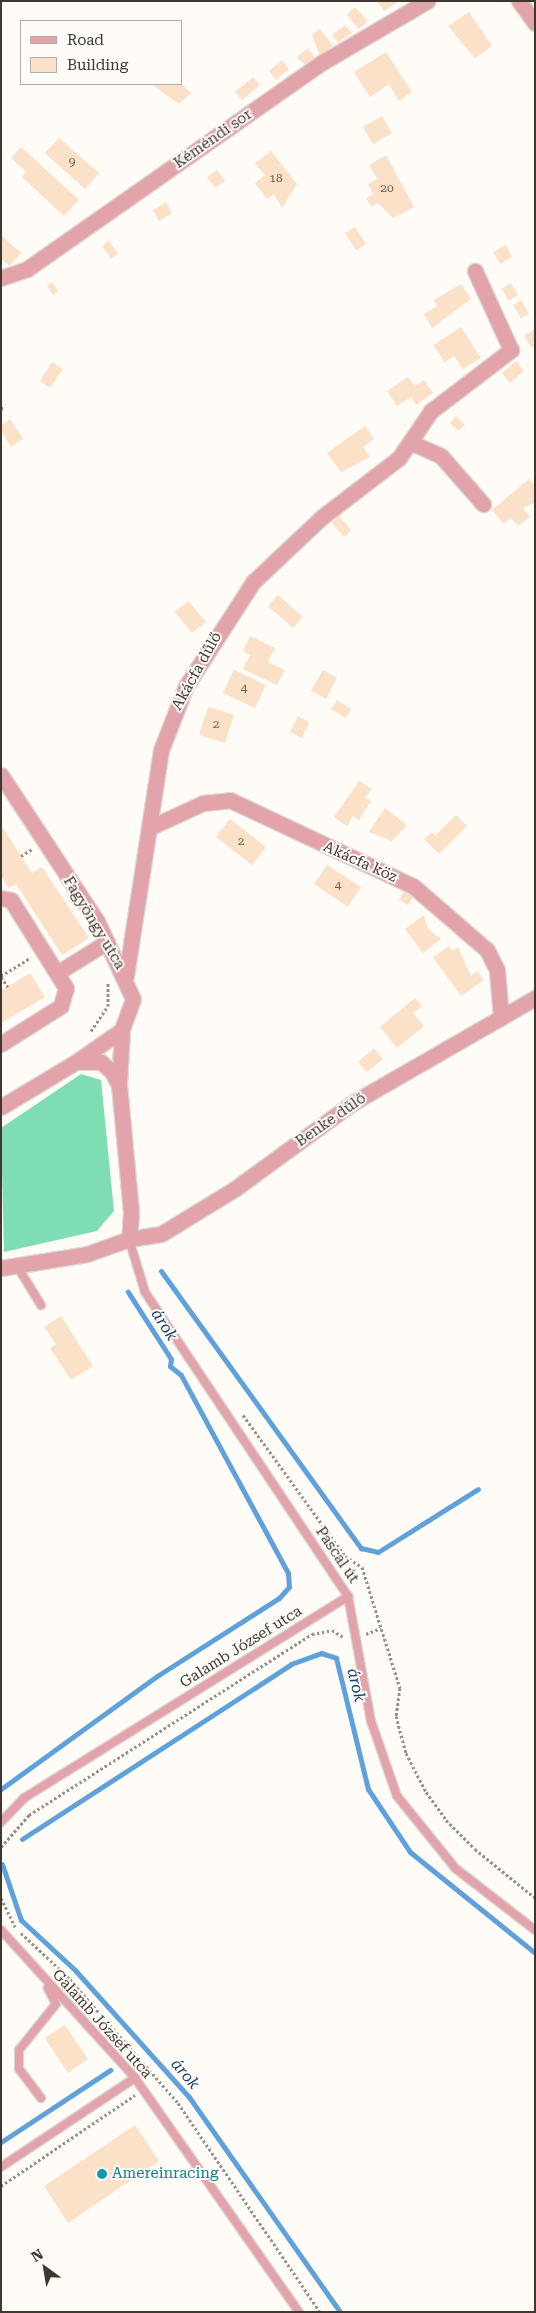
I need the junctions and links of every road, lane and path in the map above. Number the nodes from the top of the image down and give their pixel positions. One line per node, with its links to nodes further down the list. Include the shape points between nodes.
1 (427, 1): 5 (street, Kéméndi sor, via 323,62 27,269)
2 (519, 1): 3 (street)
3 (535, 24)
4 (475, 271): 8 (street, Akácfa dűlő, via 511,350 431,411)
5 (1, 278)
6 (5, 406): 7 (path)
7 (1, 409)
8 (410, 442): 9 (street, via 441,456); 11 (street, Akácfa dűlő, via 399,458 322,517 253,582 206,650 173,714 161,750)
9 (483, 504)
10 (1, 775): 15 (street, Fagyöngy utca)
11 (153, 826): 19 (street, Akácfa dűlő); 23 (street, Akácfa köz, via 203,803 230,800 413,886 487,950 496,970)
12 (30, 850): 13 (path)
13 (21, 856)
14 (1, 898): 16 (street, via 12,900)
15 (107, 942): 18 (street); 19 (street, Fagyöngy utca)
16 (42, 950): 18 (street); 20 (path)
17 (107, 972): 25 (path, via 108,1006)
18 (57, 973): 26 (street, via 66,988 61,1006)
19 (126, 976): 24 (street, Fagyöngy utca, via 133,999)
20 (1, 977): 21 (path)
21 (8, 987)
22 (535, 998): 23 (street, Benke dűlő)
23 (501, 1018): 30 (street, Benke dűlő, via 354,1102 236,1188 161,1234)
24 (122, 1030): 27 (street); 28 (street, Fagyöngy utca)
25 (89, 1034)
26 (1, 1044)
27 (76, 1062): 28 (street, via 101,1062); 29 (street)
28 (119, 1085): 30 (street, Fagyöngy utca, via 131,1213)
29 (1, 1108)
30 (129, 1239): 31 (street, Benke dűlő, via 87,1254); 34 (lane, Pascal út, via 145,1292)
31 (17, 1266): 32 (street, Benke dűlő); 33 (lane)
32 (1, 1268)
33 (41, 1305)
34 (348, 1596): 36 (lane, Pascal út); 37 (lane, Galamb József utca, via 24,1798)
35 (381, 1628): 36 (path)
36 (355, 1639): 38 (path, via 347,1643 332,1630 312,1634 29,1815); 40 (lane, Pascal út, via 371,1721 397,1796 455,1868)
37 (1, 1822)
38 (1, 1847)
39 (1, 1930): 41 (lane, Galamb József utca)
40 (535, 1930)
41 (44, 1979): 42 (lane, Galamb József utca); 44 (lane, via 56,2004 18,2050 20,2069)
42 (135, 2078): 45 (lane, Galamb József utca); 46 (lane)
43 (170, 2093): 45 (path)
44 (41, 2098)
45 (153, 2105): 47 (path, via 145,2110 136,2095); 48 (lane, Galamb József utca)
46 (1, 2167)
47 (1, 2186)
48 (299, 2312)

